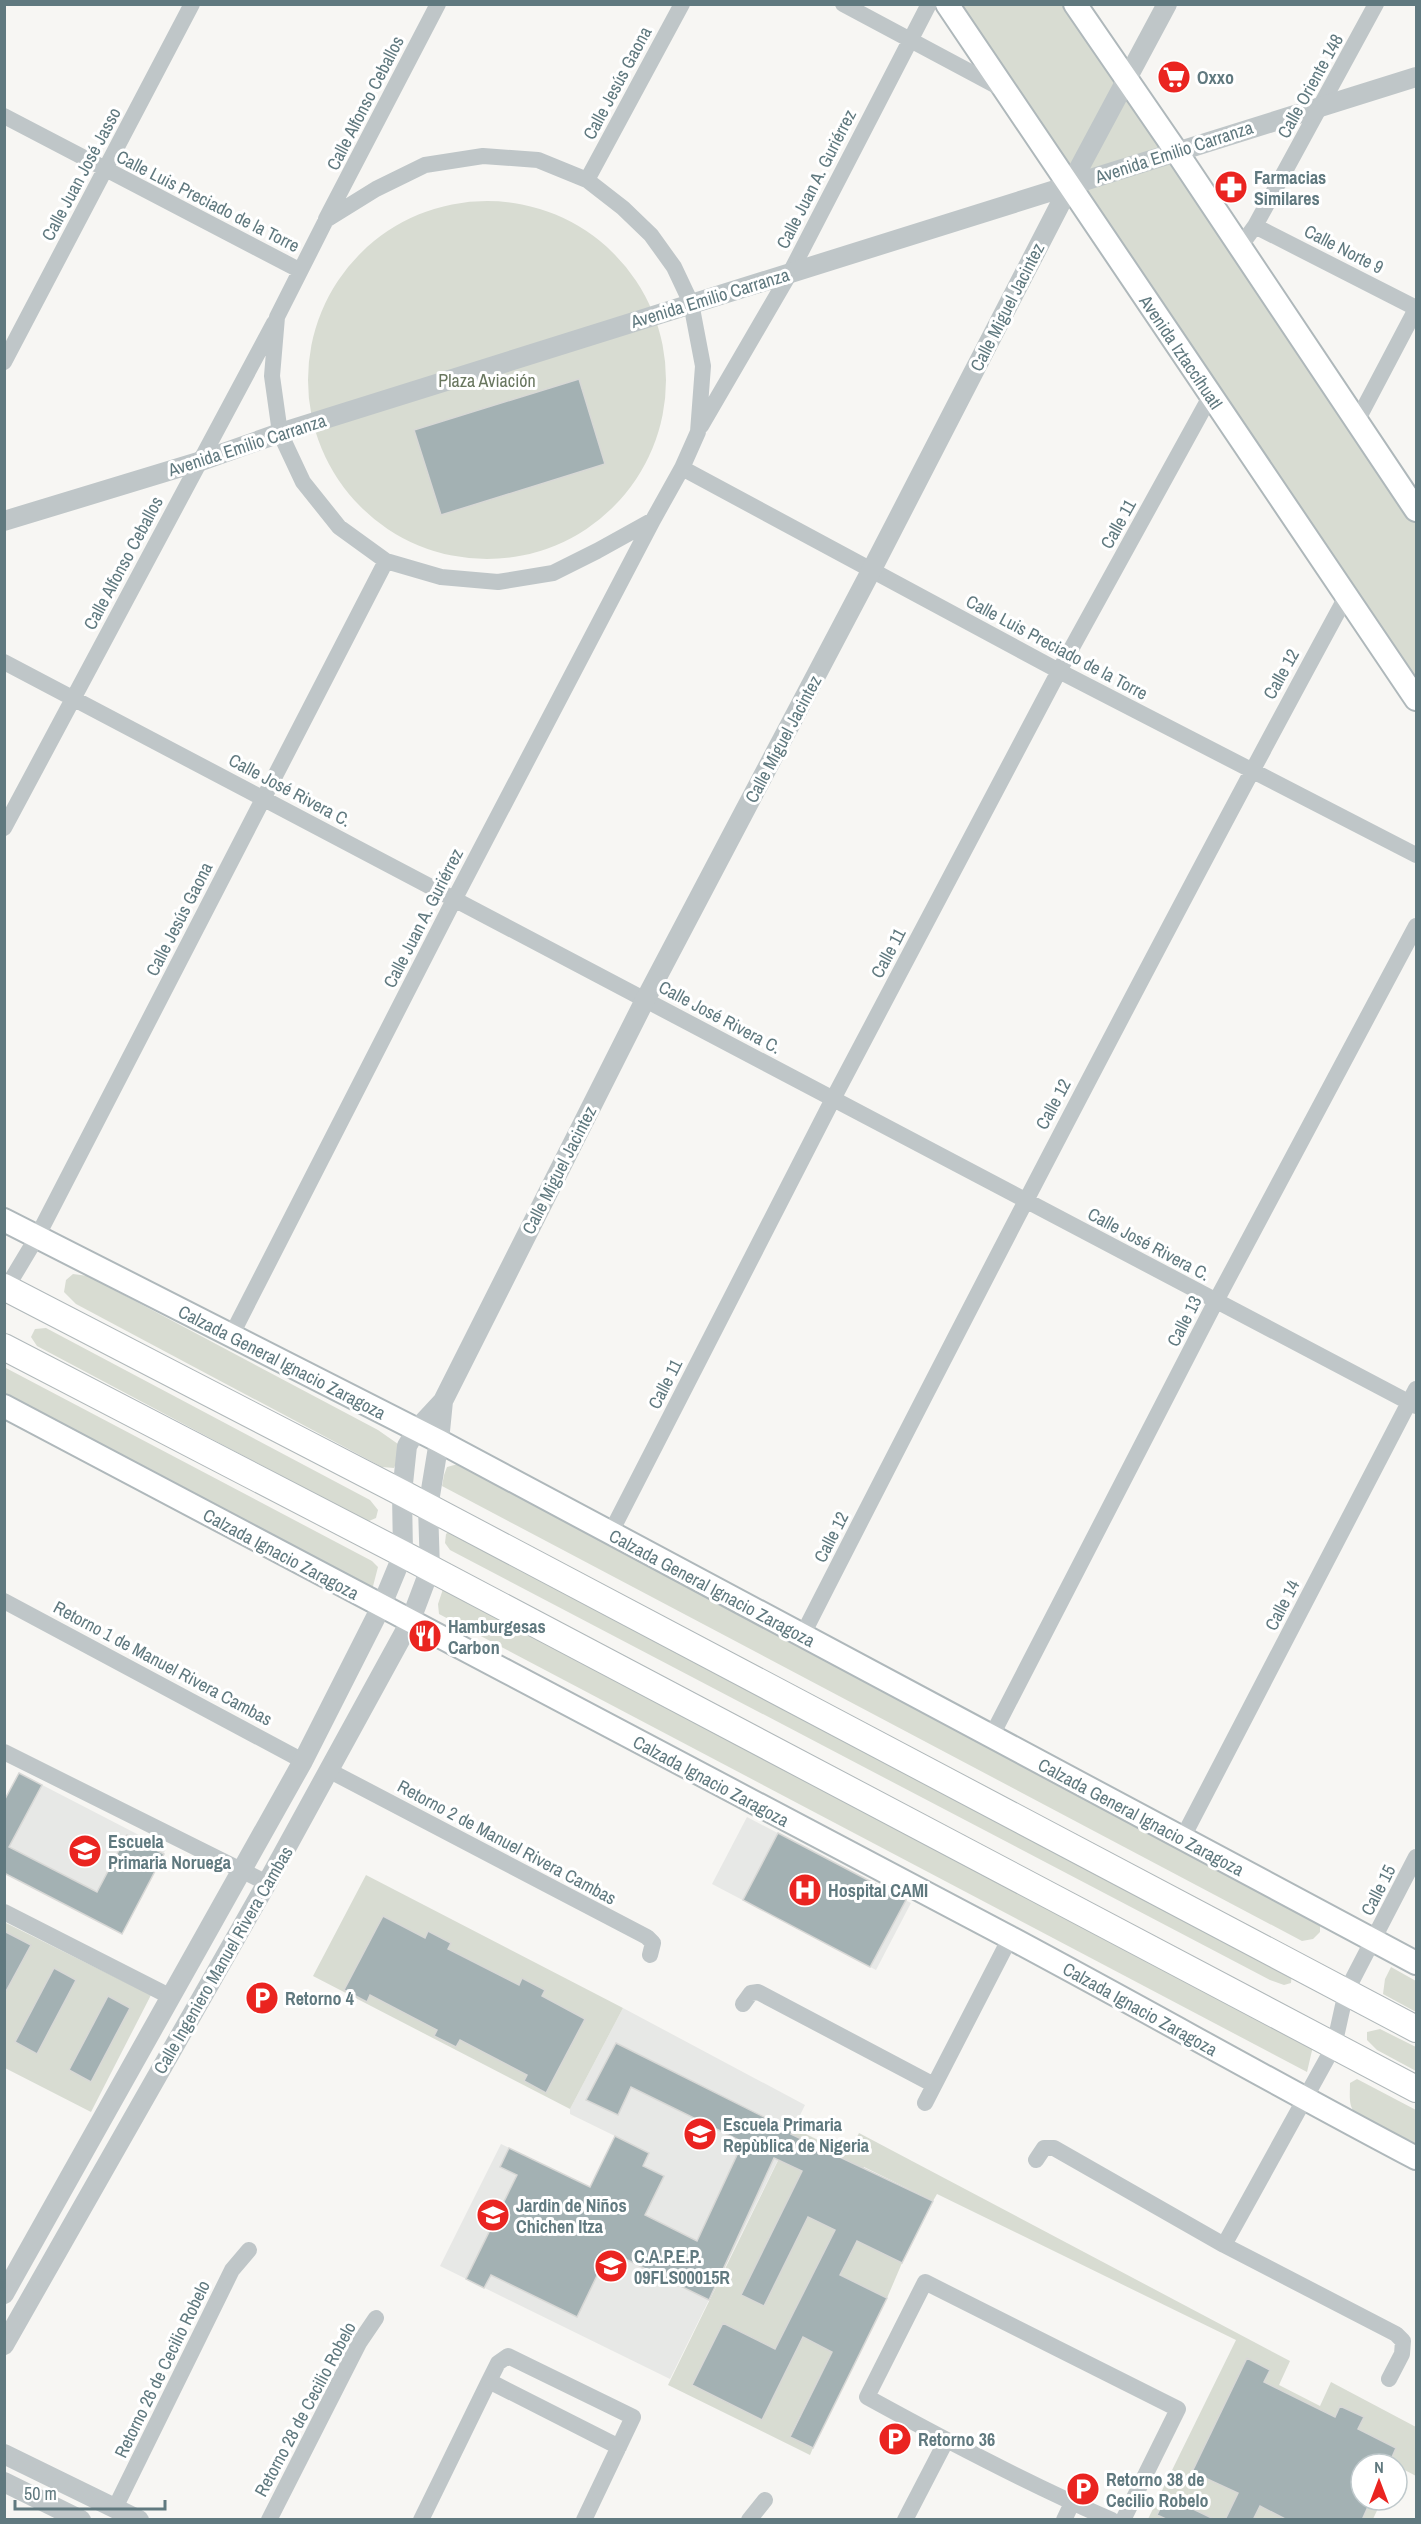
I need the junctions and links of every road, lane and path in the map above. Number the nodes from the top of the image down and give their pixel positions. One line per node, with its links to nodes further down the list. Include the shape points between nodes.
1 (192, 4): 17 (street, Calle Juan José Jasso)
2 (438, 4): 20 (street, Calle Alfonso Ceballos)
3 (682, 4): 18 (street, Calle Jesús Gaona)
4 (843, 4): 10 (street)
5 (929, 4): 10 (street, Calle Juan A. Guriérrez)
6 (947, 4): 13 (main road, Avenida Iztaccíhuatl)
7 (1075, 4): 12 (main road)
8 (1167, 4): 12 (street, Calle Miguel Jacintez)
9 (1376, 4): 14 (street, Calle Oriente 148)
10 (909, 39): 13 (street); 24 (street, Calle Juan A. Guriérrez)
11 (1416, 77): 14 (street, Avenida Emilio Carranza)
12 (1128, 79): 16 (main road); 19 (street, Calle Miguel Jacintez)
13 (1007, 92): 19 (main road, Avenida Iztaccíhuatl)
14 (1322, 105): 16 (street, Avenida Emilio Carranza); 21 (street, Calle Oriente 148)
15 (4, 116): 17 (street, Calle Luis Preciado de la Torre)
16 (1176, 151): 19 (street, Avenida Emilio Carranza); 22 (main road)
17 (106, 170): 23 (street, Calle Luis Preciado de la Torre); 28 (street, Calle Juan José Jasso)
18 (587, 180): 20 (street, via 538,160 483,156 425,165); 25 (street, via 651,235 674,267)
19 (1069, 187): 24 (street, Avenida Emilio Carranza); 29 (main road, Avenida Iztaccíhuatl); 39 (street, Calle Miguel Jacintez)
20 (326, 220): 23 (street, Calle Alfonso Ceballos)
21 (1255, 226): 22 (street, Calle Oriente 148); 26 (street, Calle Norte 9)
22 (1239, 248): 30 (main road)
23 (300, 270): 27 (street, Calle Alfonso Ceballos)
24 (790, 273): 25 (street, Avenida Emilio Carranza); 31 (street, Calle Juan A. Guriérrez)
25 (691, 303): 31 (street, via 703,366); 32 (street, Avenida Emilio Carranza)
26 (1416, 308): 30 (street)
27 (277, 317): 32 (street, via 272,376); 33 (street, Calle Alfonso Ceballos)
28 (4, 362)
29 (1211, 395): 40 (main road, Avenida Iztaccíhuatl); 42 (street, Calle 11)
30 (1357, 421): 35 (main road)
31 (698, 432): 34 (street, Calle Juan A. Guriérrez)
32 (280, 433): 33 (street, Avenida Emilio Carranza); 38 (street, via 303,482 339,527)
33 (198, 462): 37 (street, Avenida Emilio Carranza); 43 (street, Calle Alfonso Ceballos)
34 (682, 468): 36 (street, Calle Juan A. Guriérrez); 39 (street, Calle Luis Preciado de la Torre)
35 (1416, 510)
36 (653, 520): 38 (street, via 553,573 498,582 441,577); 49 (street, Calle Juan A. Guriérrez)
37 (4, 521)
38 (386, 561): 46 (street, Calle Jesús Gaona)
39 (871, 571): 42 (street, Calle Luis Preciado de la Torre); 51 (street, Calle Miguel Jacintez)
40 (1347, 595): 44 (main road, Avenida Iztaccíhuatl); 45 (street, Calle 12)
41 (4, 662): 43 (street, Calle José Rivera C.)
42 (1059, 671): 45 (street, Calle Luis Preciado de la Torre); 52 (street, Calle 11)
43 (73, 699): 46 (street, Calle José Rivera C.); 47 (street, Calle Alfonso Ceballos)
44 (1416, 699)
45 (1251, 771): 48 (street, Calle Luis Preciado de la Torre); 53 (street, Calle 12)
46 (264, 798): 49 (street, Calle José Rivera C.); 55 (street, Calle Jesús Gaona)
47 (4, 828)
48 (1416, 855)
49 (454, 900): 51 (street, Calle José Rivera C.); 58 (street, Calle Juan A. Guriérrez)
50 (1416, 926): 57 (street, Calle 13)
51 (645, 1000): 52 (street, Calle José Rivera C.); 61 (street, Calle Miguel Jacintez)
52 (833, 1099): 53 (street, Calle José Rivera C.); 67 (street, Calle 11)
53 (1024, 1201): 57 (street, Calle José Rivera C.); 73 (street, Calle 12)
54 (4, 1220): 55 (main road, Calzada General Ignacio Zaragoza)
55 (37, 1237): 56 (street, Calle Jesús Gaona); 58 (main road, Calzada General Ignacio Zaragoza)
56 (5, 1289): 65 (main road)
57 (1216, 1301): 60 (street, Calle José Rivera C.); 74 (street, Calle 13)
58 (231, 1336): 63 (main road, Calzada General Ignacio Zaragoza)
59 (4, 1347): 68 (main road)
60 (1414, 1399): 78 (street, Calle 14)
61 (443, 1401): 63 (street, Calle Miguel Jacintez); 64 (street, Calle Miguel Jacintez)
62 (4, 1406): 71 (main road, Calzada Ignacio Zaragoza)
63 (417, 1429): 64 (main road, Calzada General Ignacio Zaragoza); 65 (street, Calle Miguel Jacintez, via 407,1446)
64 (440, 1441): 66 (street, Calle Miguel Jacintez); 67 (main road, Calzada General Ignacio Zaragoza)
65 (402, 1493): 66 (main road); 68 (street, Calle Miguel Jacintez)
66 (428, 1508): 69 (street, Calle Miguel Jacintez); 87 (main road)
67 (610, 1534): 73 (main road, Calzada General Ignacio Zaragoza)
68 (403, 1554): 69 (main road); 71 (street, Calle Ingeniero Manuel Rivera Cambas)
69 (430, 1569): 72 (street, Calle Ingeniero Manuel Rivera Cambas); 91 (main road)
70 (4, 1601): 76 (street, Retorno 1 de Manuel Rivera Cambas)
71 (381, 1607): 72 (main road, Calzada Ignacio Zaragoza); 76 (street, Calle Ingeniero Manuel Rivera Cambas)
72 (410, 1622): 77 (street, Calle Ingeniero Manuel Rivera Cambas); 83 (main road, Calzada Ignacio Zaragoza)
73 (802, 1636): 74 (main road, Calzada General Ignacio Zaragoza)
74 (991, 1737): 78 (main road, Calzada General Ignacio Zaragoza)
75 (4, 1752): 80 (street)
76 (303, 1761): 80 (street, Calle Ingeniero Manuel Rivera Cambas)
77 (330, 1771): 81 (street, Calle Ingeniero Manuel Rivera Cambas); 85 (street, Retorno 2 de Manuel Rivera Cambas, via 647,1937 653,1943)
78 (1182, 1839): 84 (main road, Calzada General Ignacio Zaragoza)
79 (1416, 1857): 84 (street, Calle 15)
80 (241, 1870): 81 (street); 88 (street, Calle Ingeniero Manuel Rivera Cambas)
81 (267, 1883): 97 (street, Calle Ingeniero Manuel Rivera Cambas)
82 (4, 1912): 88 (street)
83 (1010, 1938): 92 (street); 94 (main road, Calzada Ignacio Zaragoza)
84 (1374, 1941): 86 (main road, Calzada General Ignacio Zaragoza); 87 (street, Calle 15)
85 (650, 1955)
86 (1416, 1963)
87 (1346, 1992): 90 (main road); 91 (street, Calle 15)
88 (171, 1997): 96 (street, Calle Ingeniero Manuel Rivera Cambas)
89 (743, 2004): 92 (street, via 751,1993 758,1992)
90 (1416, 2029)
91 (1334, 2046): 93 (main road); 94 (street, Calle 15)
92 (934, 2085): 95 (street)
93 (1416, 2089)
94 (1305, 2100): 98 (main road, Calzada Ignacio Zaragoza); 100 (street, Calle 15)
95 (925, 2103)
96 (100, 2122): 97 (street); 102 (street, Calle Ingeniero Manuel Rivera Cambas)
97 (123, 2136): 104 (street, Calle Ingeniero Manuel Rivera Cambas)
98 (1416, 2158)
99 (1036, 2160): 100 (street, via 1044,2148 1053,2148)
100 (1224, 2245): 105 (street, via 1400,2337 1402,2354)
101 (249, 2250): 113 (street, Retorno 26 de Cecilio Robelo, via 232,2270)
102 (4, 2294)
103 (376, 2318): 116 (street, Retorno 28 de Cecilio Robelo, via 359,2343)
104 (4, 2345)
105 (1389, 2379)
106 (489, 2381): 108 (street); 108 (street, via 502,2358 514,2358 633,2416); 117 (street)
107 (946, 2441): 112 (street); 120 (street); 123 (street, via 867,2397 925,2282 1178,2409)
108 (619, 2447): 118 (street)
109 (4, 2454): 113 (street)
110 (4, 2482): 114 (street)
111 (765, 2500): 119 (street)
112 (1072, 2503): 121 (street); 122 (street)
113 (115, 2508): 115 (street)
114 (81, 2520)
115 (139, 2520)
116 (268, 2520)
117 (422, 2520)
118 (584, 2520)
119 (749, 2520)
120 (905, 2520)
121 (1064, 2520)
122 (1112, 2520)
123 (1123, 2520)

